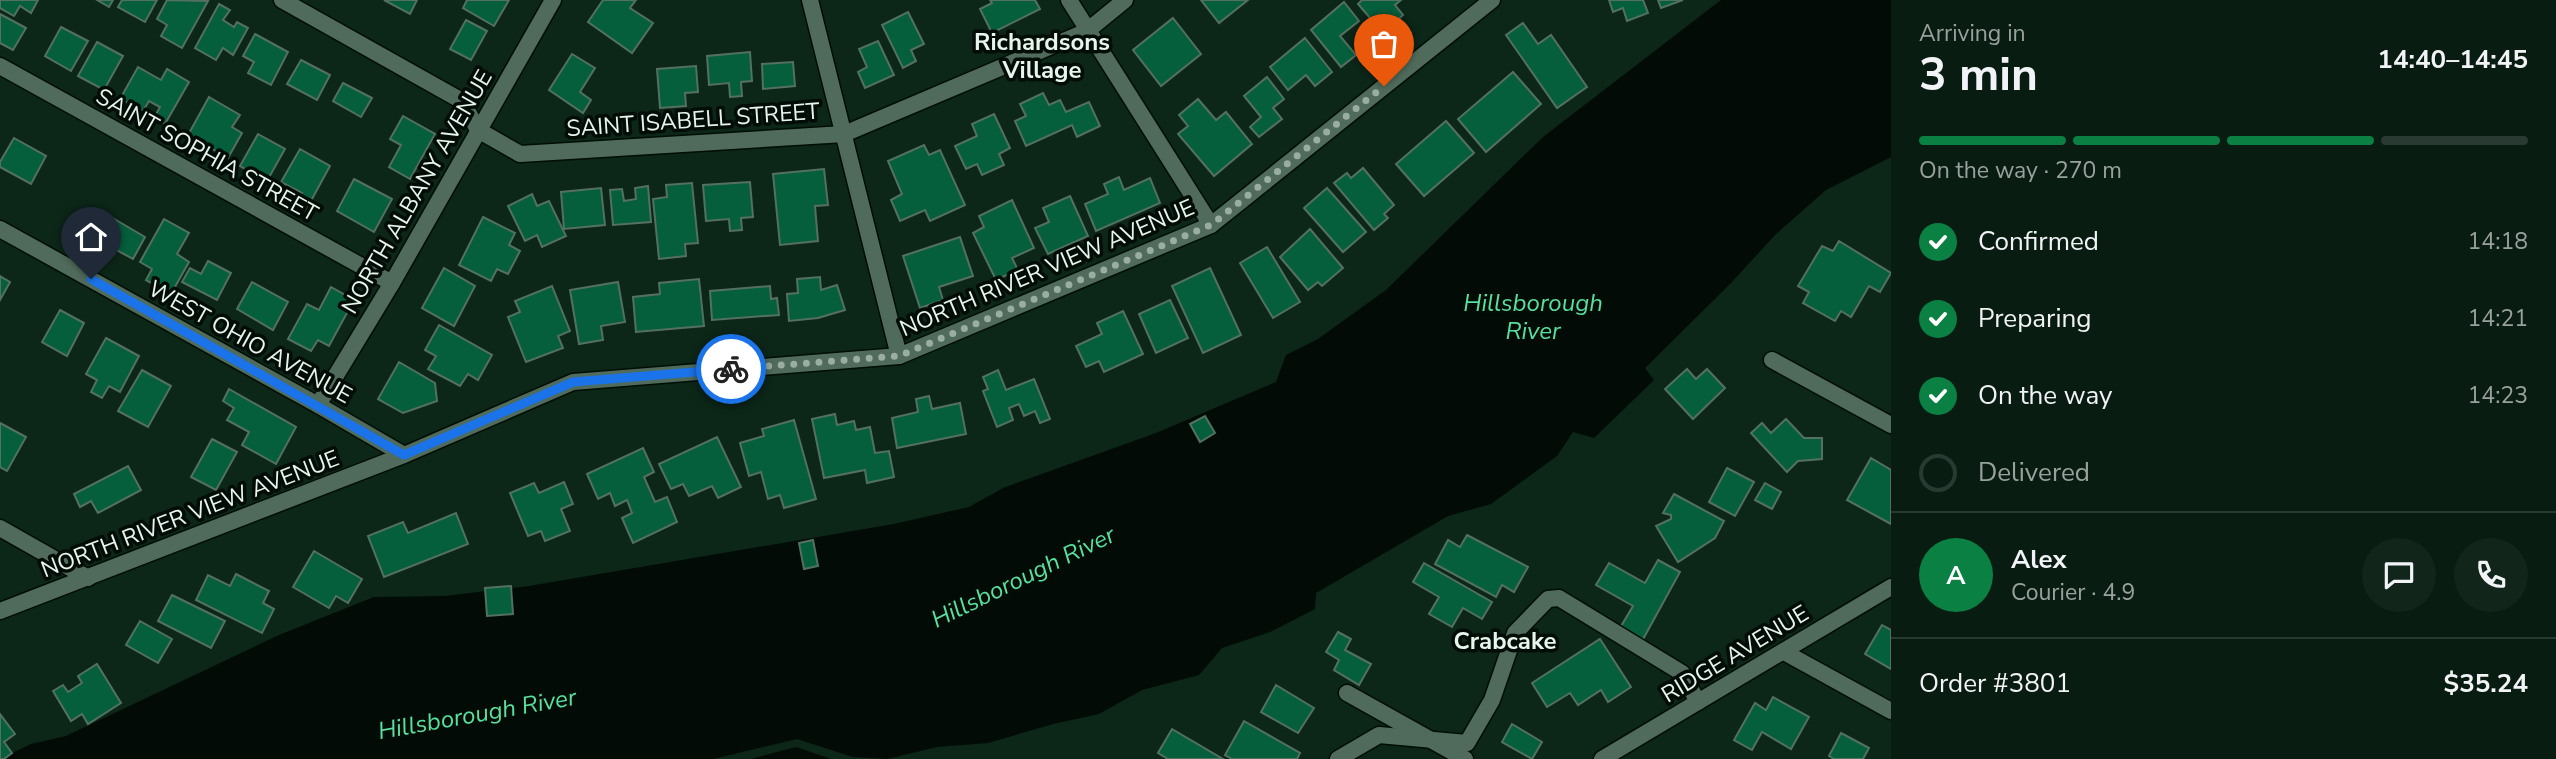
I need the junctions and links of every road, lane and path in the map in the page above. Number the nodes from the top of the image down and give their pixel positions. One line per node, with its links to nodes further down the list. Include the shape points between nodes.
1 (282, 0): 9 (street, SAINT ISABELL STREET, via 462,101)
2 (553, 0): 9 (street, NORTH ALBANY AVENUE)
3 (810, 0): 10 (street)
4 (1069, 0): 7 (street)
5 (1125, 0): 7 (street, SAINT ISABELL STREET)
6 (1492, 0): 11 (street, NORTH RIVER VIEW AVENUE)
7 (1087, 31): 10 (street, SAINT ISABELL STREET); 11 (street)
8 (0, 66): 13 (street, SAINT SOPHIA STREET)
9 (478, 130): 10 (street, SAINT ISABELL STREET, via 520,154); 13 (street, NORTH ALBANY AVENUE)
10 (844, 134): 14 (street)
11 (1211, 225): 14 (street, NORTH RIVER VIEW AVENUE)
12 (0, 229): 16 (street, WEST OHIO AVENUE)
13 (392, 283): 16 (street, NORTH ALBANY AVENUE)
14 (899, 356): 18 (street, NORTH RIVER VIEW AVENUE, via 573,382)
15 (1772, 360): 17 (street)
16 (318, 405): 18 (street, WEST OHIO AVENUE)
17 (1891, 425)
18 (404, 455): 20 (street, NORTH RIVER VIEW AVENUE)
19 (0, 528): 20 (street)
20 (88, 578): 22 (street, NORTH RIVER VIEW AVENUE)
21 (1891, 587): 23 (street, RIDGE AVENUE)
22 (0, 611)
23 (1784, 652): 25 (street, RIDGE AVENUE); 26 (street)
24 (1348, 694): 27 (street)
25 (1698, 702): 27 (street, via 1682,673 1559,598 1548,599 1515,632 1492,700 1467,743); 30 (street, RIDGE AVENUE)
26 (1891, 711)
27 (1430, 740): 28 (street, via 1379,735); 29 (street)
28 (1338, 759)
29 (1465, 759)
30 (1602, 759)

